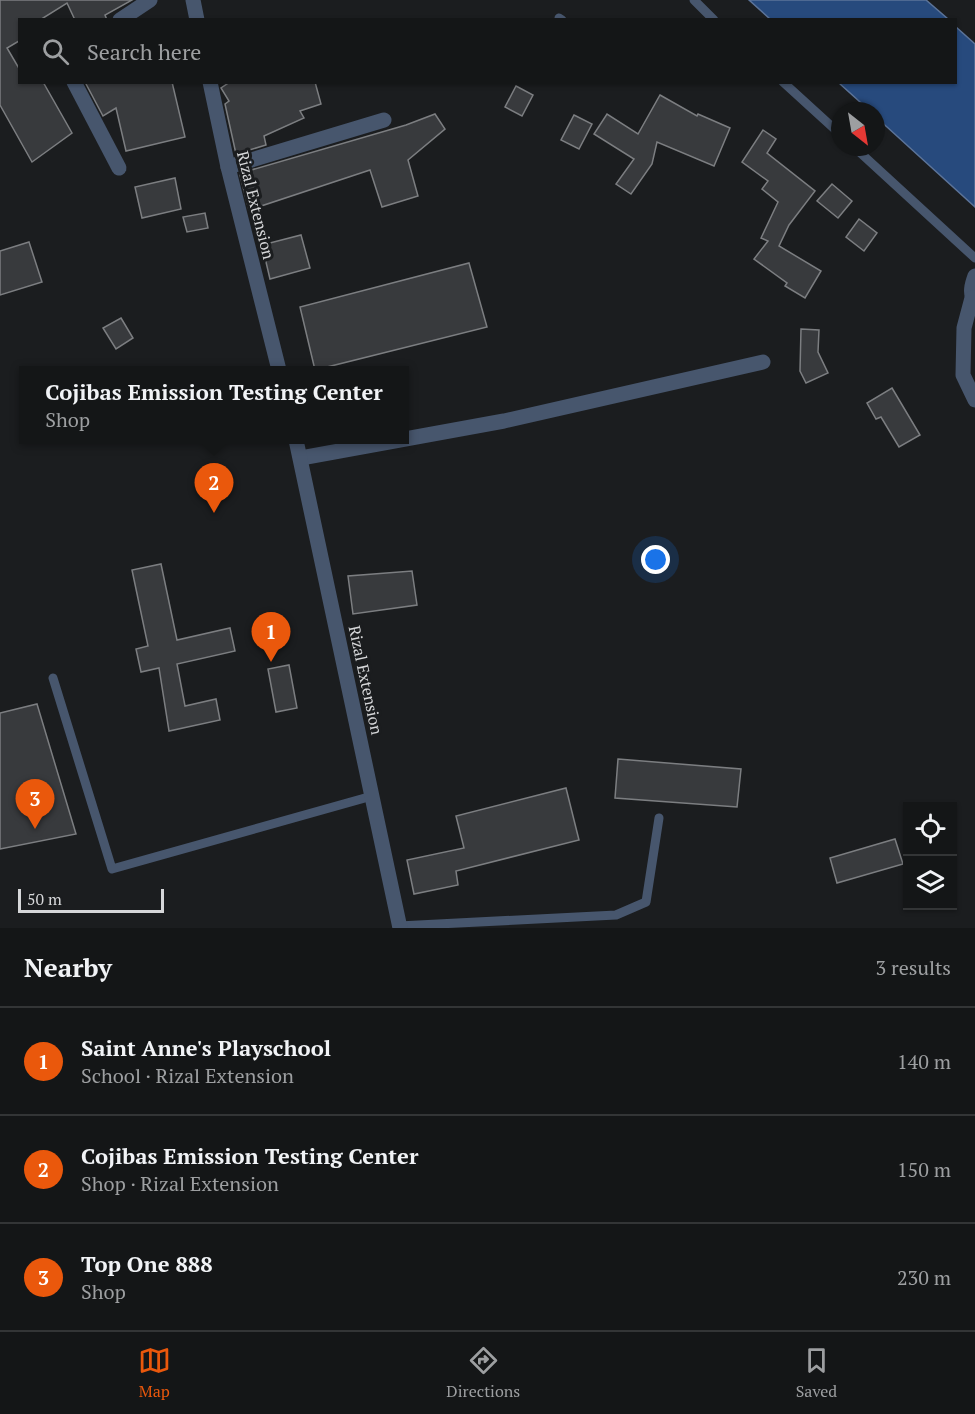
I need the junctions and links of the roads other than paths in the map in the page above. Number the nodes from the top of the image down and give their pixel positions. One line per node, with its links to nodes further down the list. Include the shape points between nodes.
1 (150, 0): 4 (street)
2 (193, 0): 5 (street)
3 (694, 0): 6 (lane)
4 (123, 18)
5 (197, 18)
6 (712, 18)
7 (75, 84): 14 (street)
8 (210, 84): 13 (street, Rizal Extension)
9 (785, 84): 11 (lane)
10 (384, 120): 13 (street)
11 (831, 126)
12 (864, 156): 15 (lane)
13 (228, 167): 19 (street, Rizal Extension)
14 (119, 168)
15 (975, 258)
16 (975, 276): 17 (street, via 971,291)
17 (974, 300): 20 (street, via 964,328 963,375)
18 (763, 362): 21 (street, via 504,421)
19 (278, 366)
20 (975, 400)
21 (409, 438)
22 (298, 444): 24 (street, Rizal Extension)
23 (378, 444): 24 (street)
24 (301, 458): 26 (street, Rizal Extension)
25 (53, 678): 26 (lane, via 112,869)
26 (372, 796): 28 (street, Rizal Extension)
27 (659, 818): 28 (lane, via 646,902 626,911 616,915)
28 (399, 927)

